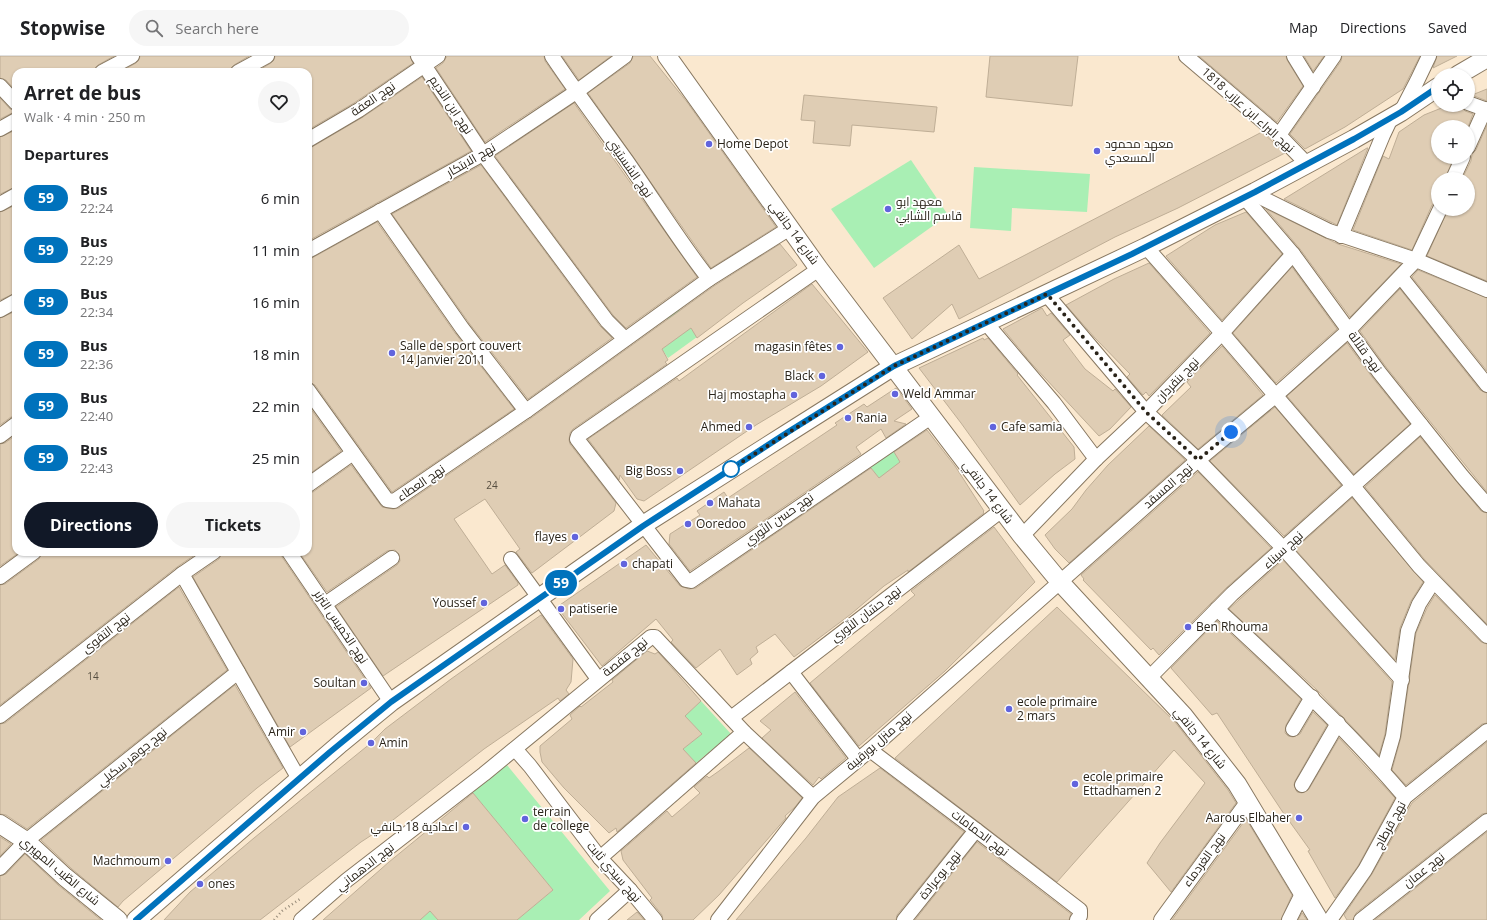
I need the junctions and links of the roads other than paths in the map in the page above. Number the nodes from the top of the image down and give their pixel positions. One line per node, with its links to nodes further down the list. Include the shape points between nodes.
1 (132, 56): 13 (street)
2 (267, 56): 14 (street)
3 (438, 56): 12 (street, نهج العفة)
4 (552, 56): 18 (street, نهج الشستيتي)
5 (625, 56): 18 (street, نهج الابتكار)
6 (667, 56): 36 (street, شارع 14 جانفي)
7 (1186, 56): 27 (street, نهج البراء ابن عازب 1818)
8 (1294, 56): 17 (street)
9 (1334, 56): 17 (street)
10 (1429, 56): 23 (street, via 1418,81)
11 (1487, 58): 15 (street)
12 (421, 60): 28 (street, نهج العفة, via 359,110); 29 (street, نهج ابن النديم)
13 (110, 68)
14 (245, 68)
15 (1470, 68)
16 (0, 86): 20 (street)
17 (1313, 87): 27 (street)
18 (576, 92): 29 (street, نهج الابتكار); 44 (street, نهج الشستيتي)
19 (1431, 93): 23 (street)
20 (12, 99)
21 (1475, 106): 22 (street)
22 (1486, 110): 26 (street)
23 (1396, 115): 30 (street); 37 (street, via 1383,135)
24 (12, 122): 25 (street)
25 (0, 129)
26 (1475, 133)
27 (1279, 135): 30 (street, نهج البراء ابن عازب 1818)
28 (312, 138)
29 (484, 154): 34 (street, نهج الابتكار); 52 (street, نهج ابن النديم, via 607,321)
30 (1308, 165): 31 (street)
31 (1250, 195): 37 (street, via 1260,197); 38 (street); 40 (street, نهج قلاّلة)
32 (12, 197): 33 (street)
33 (0, 204)
34 (380, 211): 39 (street, نهج الابتكار); 57 (street, via 462,328)
35 (1437, 216): 41 (street, نهج المسقد)
36 (790, 228): 42 (street, شارع 14 جانفي); 44 (street, نهج العطاء)
37 (1341, 236): 41 (street)
38 (1146, 247): 46 (street); 51 (street)
39 (312, 249)
40 (1293, 254): 50 (street, نهج قلاّلة); 51 (street, نهج بنقردان)
41 (1416, 260): 43 (street, نهج المسقد); 45 (street)
42 (819, 269): 53 (street, شارع 14 جانفي); 70 (street, نهج حسن النّوري, via 578,436 577,440)
43 (1401, 277): 50 (street, نهج المسقد); 54 (street)
44 (709, 280): 52 (street, نهج العطاء)
45 (1486, 287)
46 (1047, 294): 49 (street); 58 (street)
47 (12, 303): 48 (street)
48 (0, 310)
49 (986, 323): 53 (street); 64 (street, via 1054,403)
50 (1349, 330): 56 (street, نهج المسقد); 60 (street, نهج قلاّلة)
51 (1222, 333): 56 (street); 58 (street, نهج بنقردان)
52 (625, 339): 57 (street, نهج العطاء)
53 (894, 366): 59 (street, شارع 14 جانفي); 70 (street)
54 (1487, 385)
55 (312, 396): 63 (street, نهج العطاء)
56 (1275, 396): 65 (street, نهج المسقد); 67 (street)
57 (526, 410): 63 (street, نهج العطاء, via 394,501 387,500)
58 (1146, 412): 64 (street, نهج بنقردان); 65 (street)
59 (931, 417): 69 (street, شارع 14 جانفي); 70 (street, نهج حسن النّوري, via 691,581 686,580)
60 (1421, 425): 67 (street, نهج سيناء); 68 (street, نهج قلاّلة)
61 (12, 427): 62 (street)
62 (0, 436)
63 (353, 453): 66 (street)
64 (1096, 459): 71 (street, نهج بنقردان)
65 (1198, 460): 72 (street); 80 (street, نهج المسقد)
66 (312, 482)
67 (1354, 486): 72 (street, نهج سيناء); 81 (street)
68 (1487, 505)
69 (1002, 510): 71 (street, شارع 14 جانفي); 87 (street, نهج حسّان النّوري)
70 (643, 526): 82 (street)
71 (1022, 536): 80 (street, شارع 14 جانفي)
72 (1284, 549): 84 (street, نهج سيناء); 90 (street)
73 (29, 556): 79 (street)
74 (208, 556): 78 (street, نهج التقوى)
75 (293, 556): 83 (street, نهج الخميس الترنر)
76 (392, 558): 83 (street)
77 (511, 559): 82 (street)
78 (182, 574): 86 (street); 93 (street, نهج التقوى)
79 (0, 577)
80 (1060, 582): 88 (street, شارع 14 جانفي); 100 (street, نهج منزل بورقيبة)
81 (1433, 582): 85 (street); 90 (street, via 1412,618)
82 (540, 598): 89 (street); 92 (street)
83 (325, 604): 92 (street, نهج الخميس الترنر)
84 (1217, 609): 88 (street, نهج سيناء); 91 (street)
85 (1487, 636)
86 (238, 672): 103 (street); 111 (street, نهج جوهر سكيلي)
87 (791, 672): 94 (street, نهج حسّان النّوري); 101 (street)
88 (1149, 678): 107 (street, شارع 14 جانفي, via 1209,747)
89 (598, 679): 94 (street, نهج قفصة, via 651,637 655,637); 99 (street, نهج قفصة)
90 (1402, 680): 102 (street, via 1393,736)
91 (1312, 697): 95 (street); 96 (street)
92 (391, 702): 103 (street)
93 (0, 716)
94 (731, 718): 98 (street)
95 (1338, 723): 102 (street); 104 (street)
96 (1293, 729)
97 (1487, 731): 106 (street, نهج قرطاج)
98 (744, 732): 105 (street); 112 (street)
99 (514, 749): 112 (street, نهج سيدي ثابت, via 530,766); 118 (street, نهج الدهماني, via 347,880)
100 (870, 750): 101 (street, نهج منزل بورقيبة); 110 (street, نهج الحمامات)
101 (858, 759): 105 (street, نهج منزل بورقيبة)
102 (1383, 771): 106 (street)
103 (299, 779): 117 (street)
104 (1302, 785)
105 (813, 797): 121 (street, نهج منزل بورقيبة)
106 (1405, 797): 127 (street, نهج قرطاج, via 1365,870)
107 (1248, 801): 115 (street, شارع 14 جانفي); 124 (street, نهج الغردماء)
108 (1487, 821): 128 (street, نهج عمان)
109 (0, 824): 111 (street, شارع الطّيب المهيري)
110 (976, 830): 122 (street, نهج بوعرادة); 123 (street, نهج الحمامات, via 1080,910)
111 (26, 841): 113 (street, نهج جوهر سكيلي); 116 (street, شارع الطّيب المهيري)
112 (600, 858): 114 (street, نهج سيدي ثابت)
113 (0, 868)
114 (630, 890): 119 (street); 120 (street, نهج سيدي ثابت)
115 (1303, 892): 125 (street); 126 (street, شارع 14 جانفي)
116 (118, 920)
117 (136, 920)
118 (301, 920)
119 (597, 920)
120 (654, 920)
121 (718, 920)
122 (904, 920)
123 (1077, 920)
124 (1161, 920)
125 (1289, 920)
126 (1318, 920)
127 (1330, 920)
128 (1361, 920)

